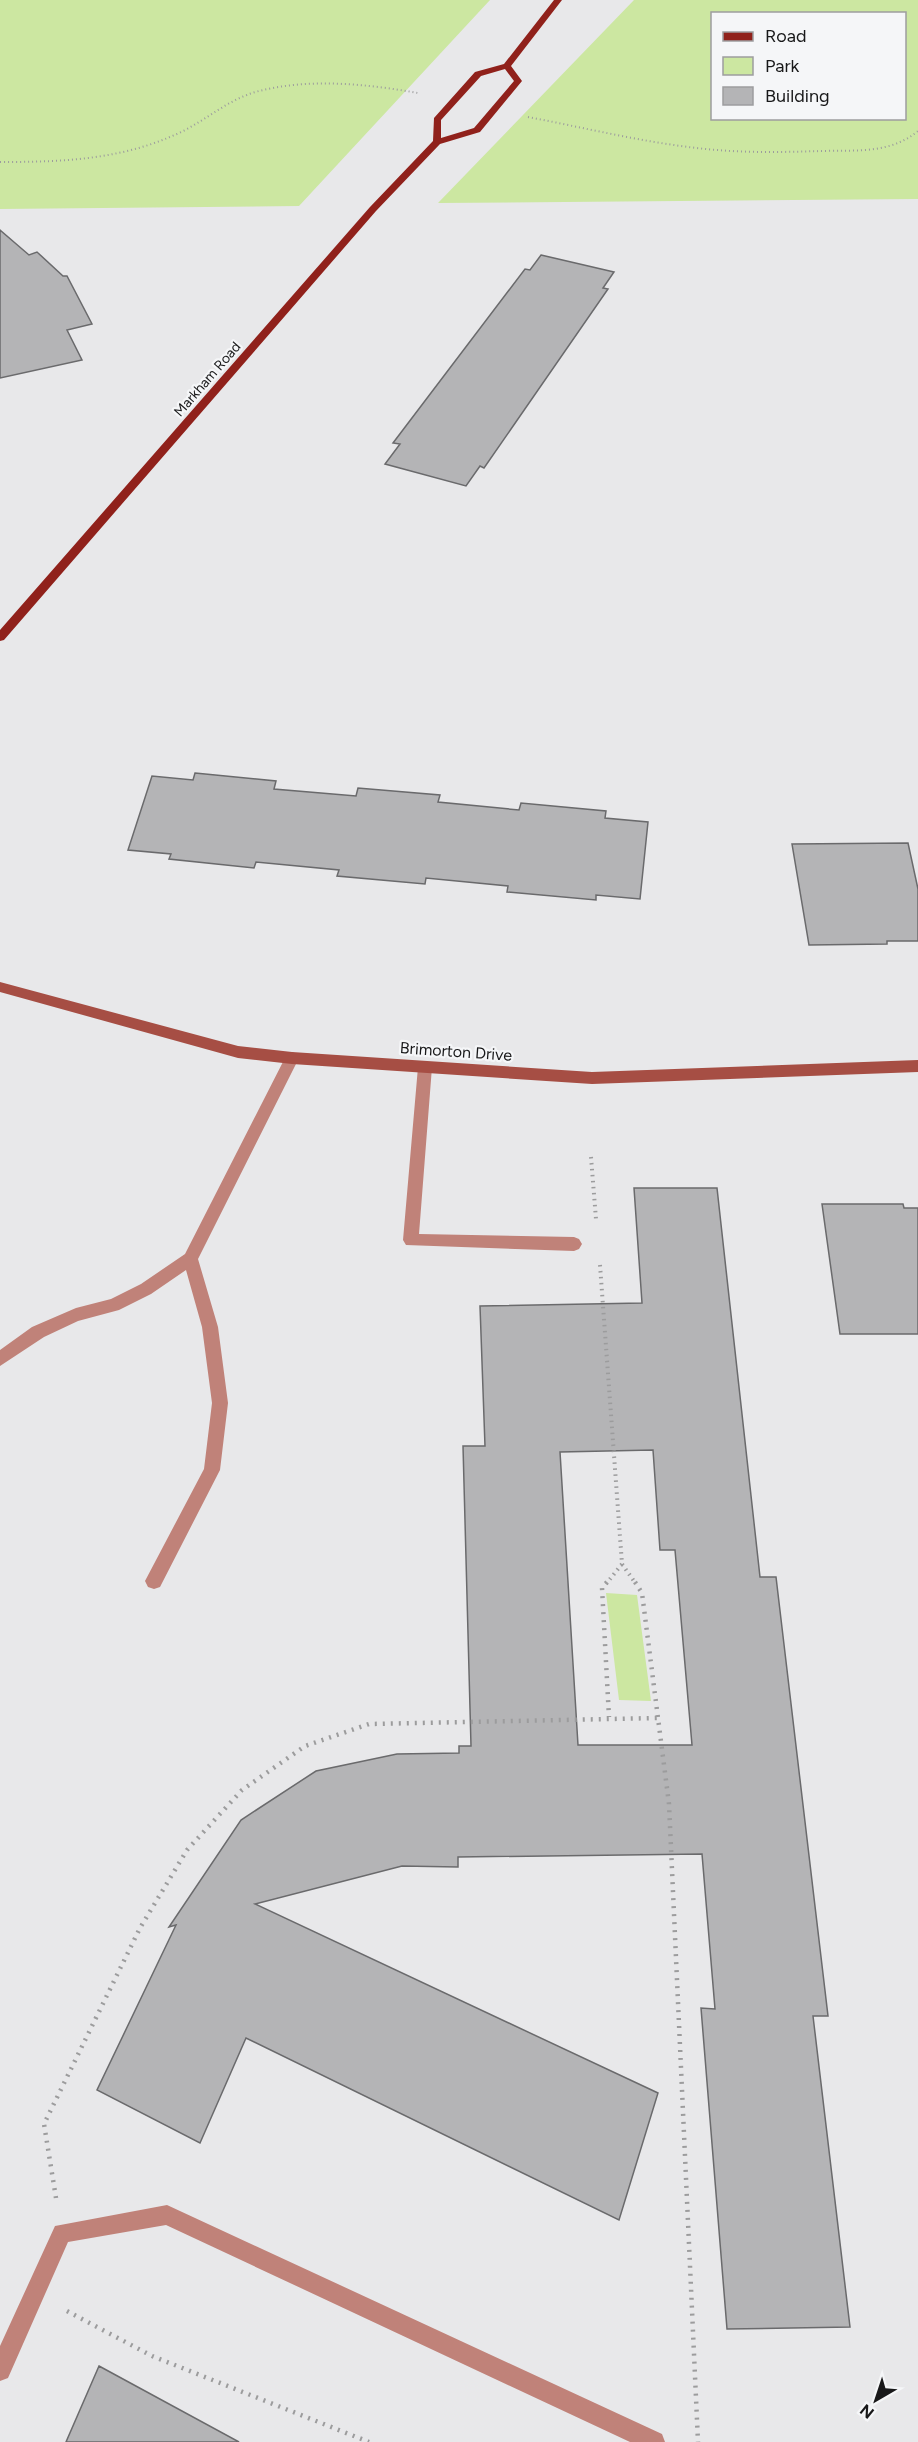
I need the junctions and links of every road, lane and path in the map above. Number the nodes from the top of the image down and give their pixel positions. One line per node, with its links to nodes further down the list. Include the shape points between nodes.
1 (558, 0): 2 (main road)
2 (507, 66): 6 (main road, via 478,74 438,120); 6 (main road, Markham Road, via 518,81 477,130)
3 (405, 91): 7 (path, via 358,85 278,87 242,95 183,131 116,155 57,162)
4 (530, 118): 5 (path, via 658,142 769,152 873,150 893,147)
5 (918, 131)
6 (437, 142): 8 (main road, Markham Road, via 373,209)
7 (0, 162)
8 (0, 637)
9 (0, 987): 10 (street, Brimorton Drive, via 238,1052)
10 (292, 1058): 12 (street, Brimorton Drive); 16 (lane)
11 (918, 1066): 12 (street, Brimorton Drive, via 592,1078)
12 (425, 1067): 15 (lane, via 411,1240)
13 (591, 1157): 14 (path)
14 (597, 1226)
15 (574, 1244)
16 (190, 1259): 18 (lane, via 114,1305 76,1315 38,1332); 20 (lane, via 210,1327 220,1403 212,1470)
17 (600, 1260): 19 (path)
18 (0, 1359)
19 (622, 1564): 21 (path, via 602,1588); 22 (path, via 642,1593)
20 (154, 1581)
21 (609, 1718): 22 (path); 23 (path, via 369,1724 306,1746 242,1790 187,1850 140,1928 44,2124)
22 (658, 1718): 28 (path, via 669,1804)
23 (62, 2233): 24 (lane); 27 (lane, via 167,2215)
24 (35, 2293): 25 (lane); 26 (path, via 152,2356)
25 (0, 2370)
26 (369, 2442)
27 (654, 2442)
28 (698, 2442)

